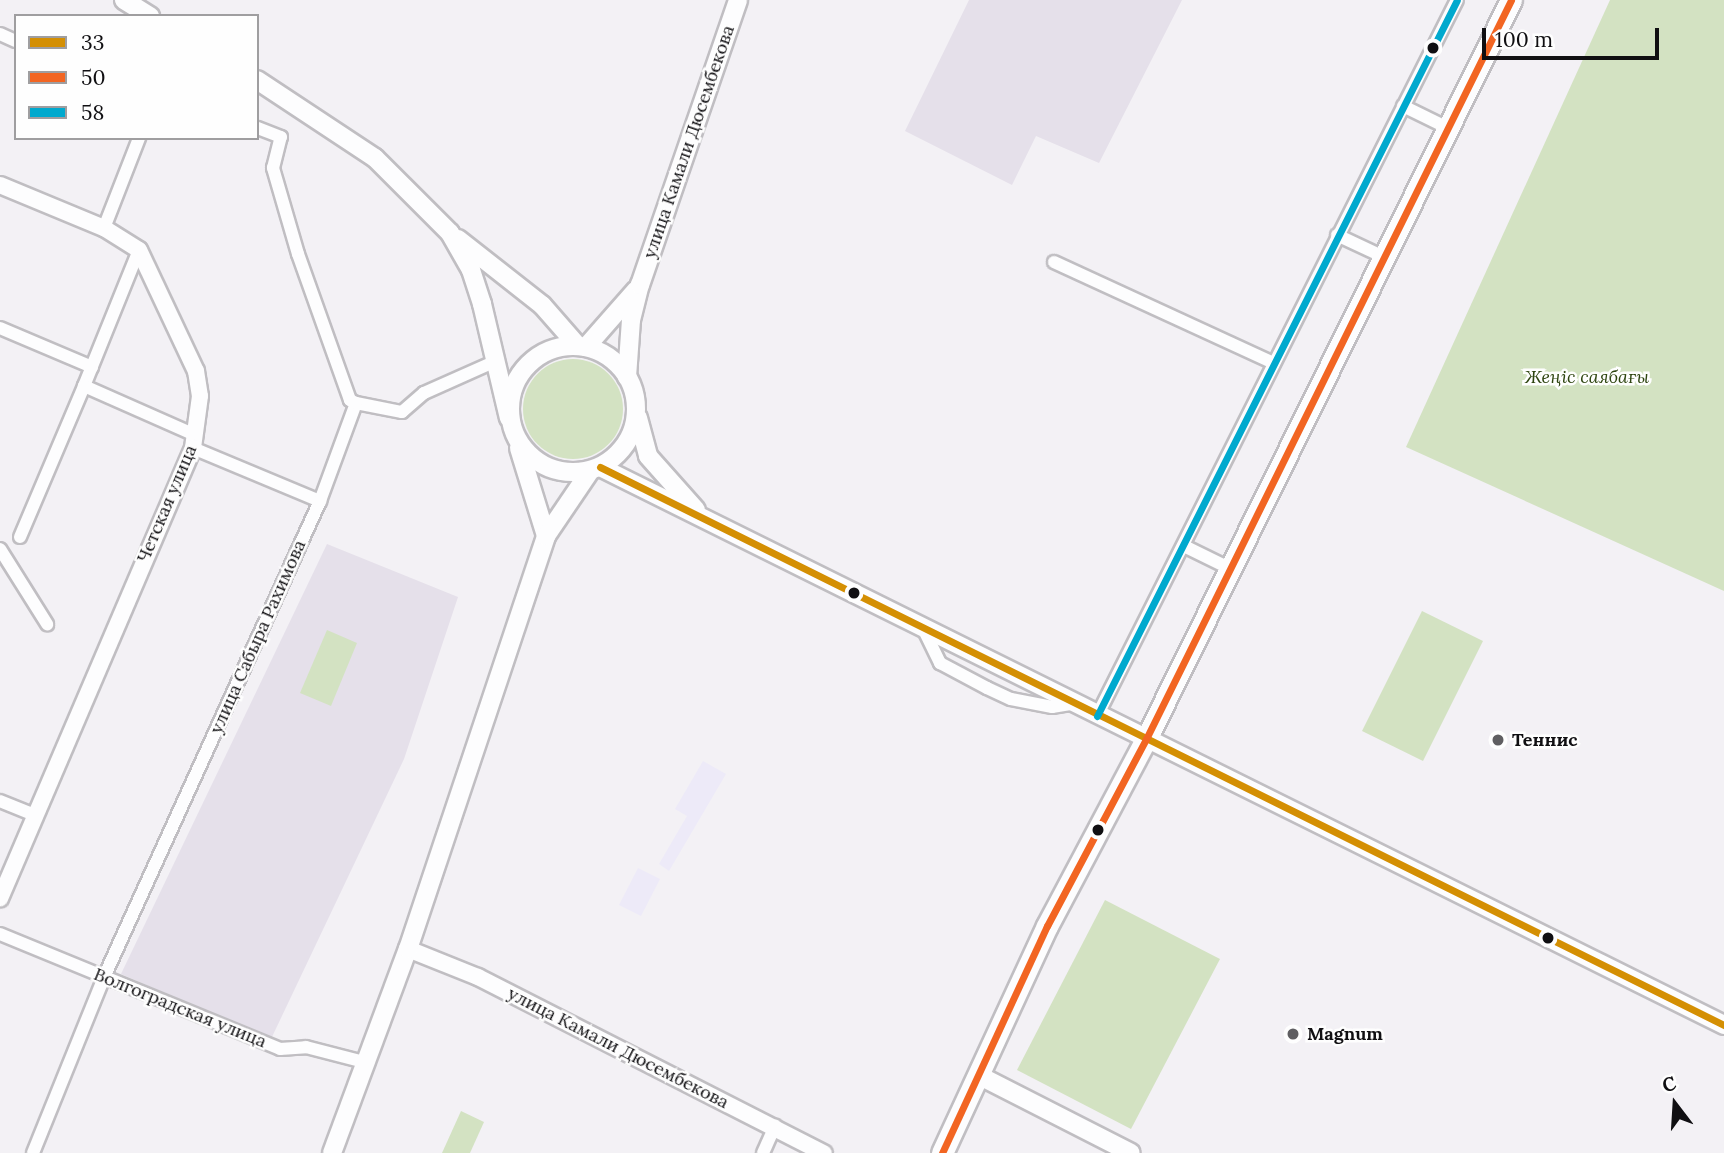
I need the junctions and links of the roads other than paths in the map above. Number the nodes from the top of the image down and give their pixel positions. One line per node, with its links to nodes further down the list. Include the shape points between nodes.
1 (124, 0): 5 (main road)
2 (738, 0): 18 (main road, улица Камали Дюсембекова)
3 (1457, 0): 7 (street)
4 (1511, 0): 8 (main road)
5 (147, 14)
6 (259, 81): 13 (main road, via 375,158)
7 (1403, 106): 8 (street); 14 (street)
8 (1448, 128): 16 (main road)
9 (259, 129): 26 (street, via 281,137 273,168 298,254 350,400)
10 (138, 140): 12 (street)
11 (0, 185): 12 (street)
12 (104, 229): 15 (street)
13 (450, 233): 20 (main road, via 542,305); 21 (main road, via 471,270)
14 (1337, 234): 16 (street); 22 (street)
15 (139, 250): 23 (street); 30 (street, Четская улица, via 196,371 200,396)
16 (1384, 257): 38 (main road)
17 (1054, 262): 22 (street)
18 (640, 285): 20 (main road); 24 (main road, улица Камали Дюсембекова, via 631,320)
19 (0, 328): 23 (street)
20 (581, 346): 24 (main road, via 617,363); 28 (main road, via 551,349 523,369 512,393)
21 (496, 361): 26 (street, via 424,393 402,412); 28 (main road)
22 (1275, 363): 36 (street)
23 (92, 367): 25 (street)
24 (627, 377): 27 (main road)
25 (84, 386): 30 (street); 35 (street)
26 (356, 403): 32 (street, улица Сабыра Рахимова)
27 (636, 408): 31 (main road, via 627,443); 33 (main road, via 640,440 648,456)
28 (509, 418): 29 (main road)
29 (516, 439): 31 (main road, via 529,456 547,468 569,473); 34 (main road)
30 (194, 441): 32 (street); 43 (street, Четская улица)
31 (595, 469): 33 (main road); 34 (main road)
32 (320, 501): 47 (street, улица Сабыра Рахимова)
33 (706, 520): 40 (main road)
34 (546, 536): 46 (main road)
35 (20, 537)
36 (1184, 546): 38 (street); 40 (street)
37 (0, 549): 39 (street)
38 (1229, 568): 41 (main road)
39 (47, 624)
40 (1097, 716): 41 (main road)
41 (1146, 739): 48 (main road); 50 (main road, via 1047,926)
42 (0, 801): 43 (street)
43 (33, 814): 44 (street, Четская улица)
44 (0, 898)
45 (0, 934): 47 (street, Волгоградская улица)
46 (408, 948): 49 (main road); 51 (street, улица Камали Дюсембекова, via 478,977)
47 (104, 977): 49 (street, Волгоградская улица, via 280,1049 313,1048); 52 (street, улица Сабыра Рахимова)
48 (1724, 1025)
49 (364, 1062): 53 (main road)
50 (980, 1076): 56 (main road); 57 (main road)
51 (775, 1126): 54 (street); 55 (street, улица Камали Дюсембекова)
52 (33, 1153)
53 (332, 1153)
54 (763, 1153)
55 (824, 1153)
56 (942, 1153)
57 (1131, 1153)

